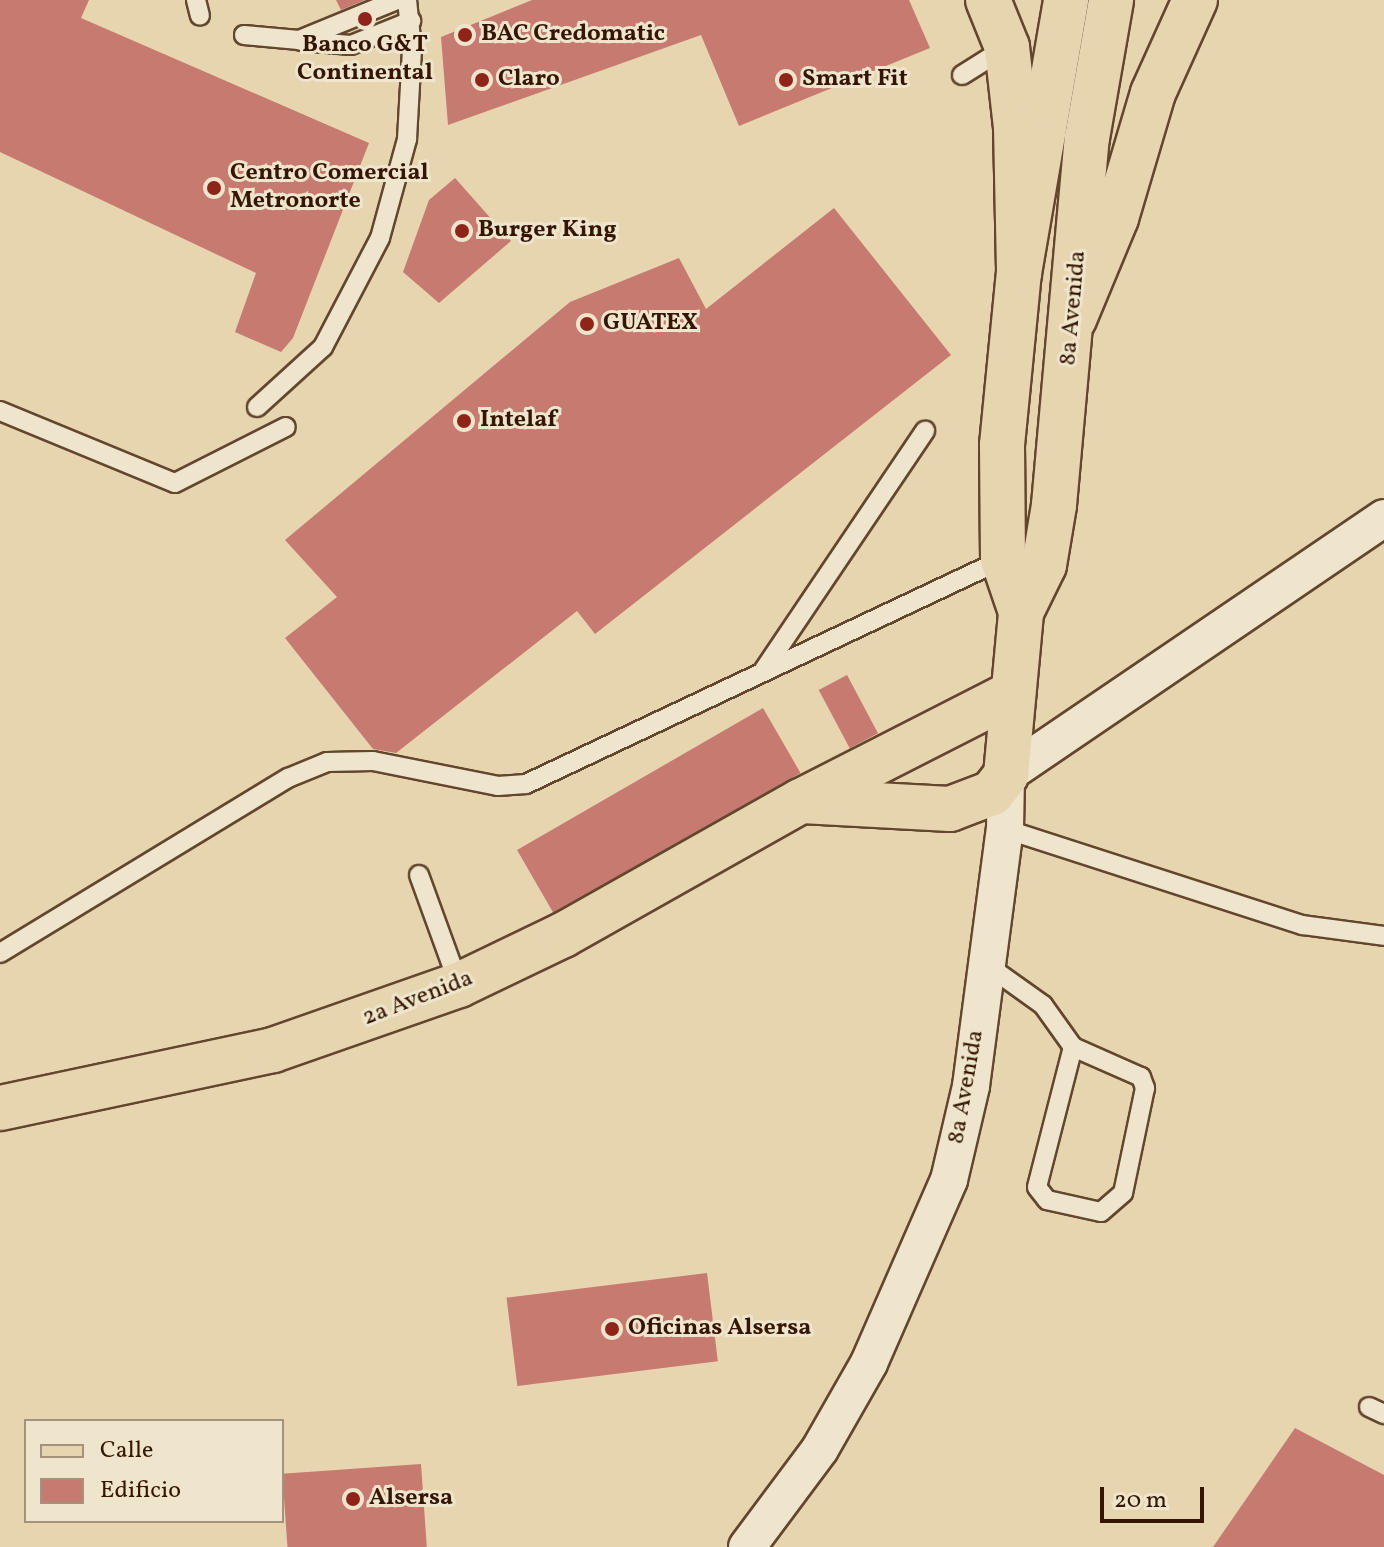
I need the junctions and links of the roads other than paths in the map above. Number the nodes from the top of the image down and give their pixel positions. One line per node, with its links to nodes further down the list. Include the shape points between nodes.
1 (397, 0): 9 (lane)
2 (407, 0): 7 (lane)
3 (988, 0): 10 (main road)
4 (1066, 0): 12 (main road, 8a Avenida)
5 (1111, 0): 13 (main road, 8a Avenida, via 1087,138)
6 (1195, 0): 13 (main road, via 1153,93 1116,218)
7 (411, 21): 9 (lane, via 351,45); 14 (lane, via 407,139 380,238 323,347)
8 (244, 35): 9 (lane)
9 (299, 40)
10 (1007, 47): 11 (lane); 12 (main road, via 1016,127)
11 (962, 75)
12 (1019, 273): 19 (main road, 8a Avenida, via 1002,445)
13 (1074, 319): 20 (main road, 8a Avenida, via 1044,565)
14 (257, 407)
15 (0, 411): 16 (lane, via 175,483 234,458)
16 (286, 427)
17 (925, 431): 21 (lane)
18 (1384, 518): 23 (street)
19 (1003, 559): 20 (main road, 8a Avenida); 21 (lane)
20 (1021, 612): 22 (main road, 8a Avenida)
21 (762, 674): 30 (lane, via 526,784 498,786 373,761 327,762 288,778)
22 (1013, 693): 23 (main road, 8a Avenida); 24 (main road, 2a Avenida)
23 (1006, 775): 24 (main road, via 992,793 950,809); 25 (street, 8a Avenida)
24 (801, 801): 32 (main road, 2a Avenida, via 563,935)
25 (1005, 829): 28 (lane, via 1303,925); 31 (street, 8a Avenida)
26 (419, 875): 32 (lane)
27 (1384, 921): 28 (lane)
28 (1361, 934): 29 (lane)
29 (1384, 936)
30 (0, 953)
31 (987, 965): 33 (lane, via 1043,1005); 35 (street, 8a Avenida, via 968,1099 949,1180 920,1255 869,1363 772,1520)
32 (459, 985): 34 (main road, 2a Avenida, via 273,1050)
33 (1073, 1047): 33 (lane, via 1037,1187 1047,1200 1101,1212 1123,1193 1145,1088 1141,1077)
34 (0, 1108)
35 (747, 1547)

